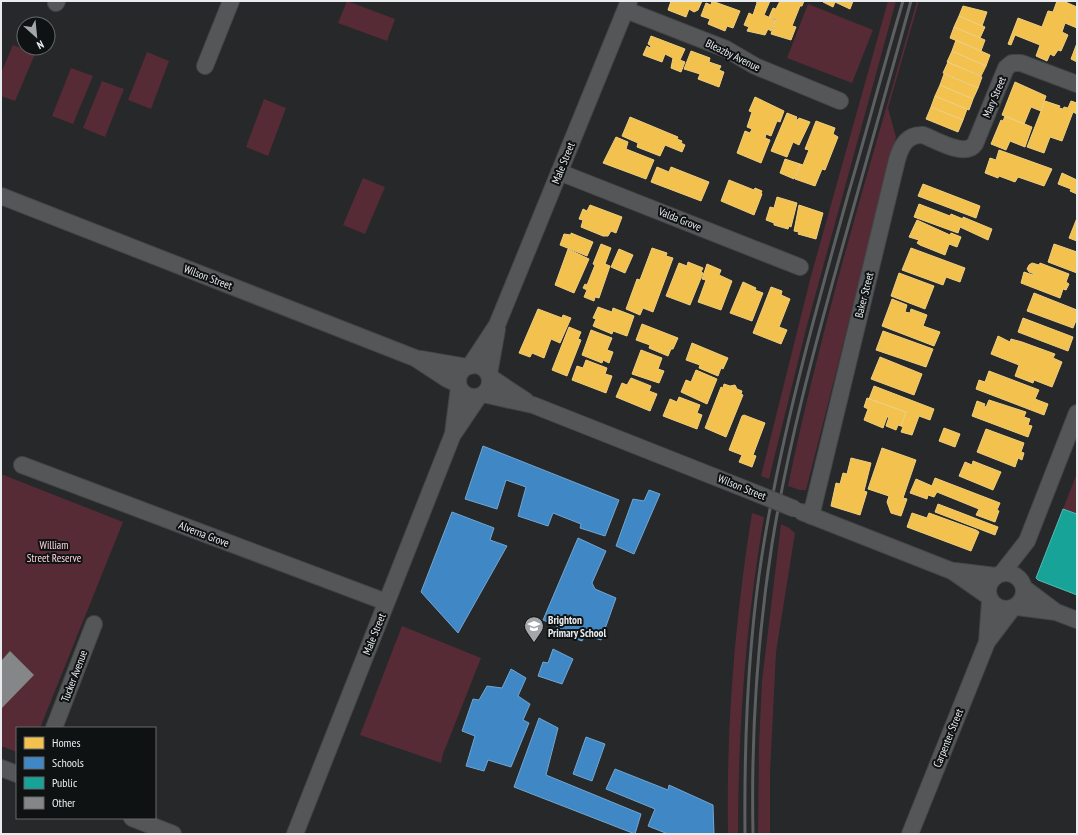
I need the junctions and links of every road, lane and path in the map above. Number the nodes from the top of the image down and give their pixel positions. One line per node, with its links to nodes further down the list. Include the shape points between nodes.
1 (232, 1): 3 (street)
2 (628, 6): 5 (street, Bleazby Avenue, via 726,49 754,66); 7 (street, Male Street)
3 (205, 66)
4 (1077, 84): 6 (street, Mary Street, via 1021,63 1010,64 1003,75 975,144)
5 (840, 101)
6 (966, 150): 20 (street, Baker Street, via 917,134 908,138 900,149)
7 (560, 172): 9 (street, Valda Grove); 10 (street, Male Street)
8 (1, 196): 11 (street, Wilson Street)
9 (800, 267)
10 (497, 325): 12 (street, Male Street); 13 (street, Male Street)
11 (415, 358): 12 (street, Wilson Street); 14 (street, Wilson Street)
12 (469, 366): 13 (street, via 481,367); 14 (street, via 460,374)
13 (489, 376): 15 (street, via 489,387); 16 (street, Wilson Street)
14 (459, 385): 15 (street, via 469,396); 18 (street, Male Street)
15 (481, 395): 16 (street, Wilson Street); 18 (street, Male Street)
16 (533, 405): 20 (street, Wilson Street, bridge)
17 (1077, 413): 21 (street)
18 (453, 434): 26 (street, Male Street)
19 (22, 464): 26 (street, Alverna Grove)
20 (811, 516): 22 (street, Wilson Street)
21 (1027, 541): 23 (street); 24 (street)
22 (952, 571): 23 (street, Wilson Street); 25 (street, Wilson Street)
23 (999, 575): 24 (street, via 1014,575); 25 (street, via 989,584)
24 (1023, 585): 27 (street, via 1023,598); 28 (street)
25 (989, 598): 27 (street, via 1000,609); 31 (street, Carpenter Street)
26 (386, 602): 37 (street, Male Street)
27 (1014, 608): 28 (street); 31 (street, Carpenter Street)
28 (1056, 612): 29 (street)
29 (1077, 620)
30 (94, 624): 32 (street, Tucker Avenue)
31 (987, 642): 38 (street, Carpenter Street)
32 (54, 727)
33 (1, 768): 34 (street)
34 (16, 774)
35 (135, 819): 36 (street)
36 (173, 834)
37 (295, 834)
38 (910, 834)

